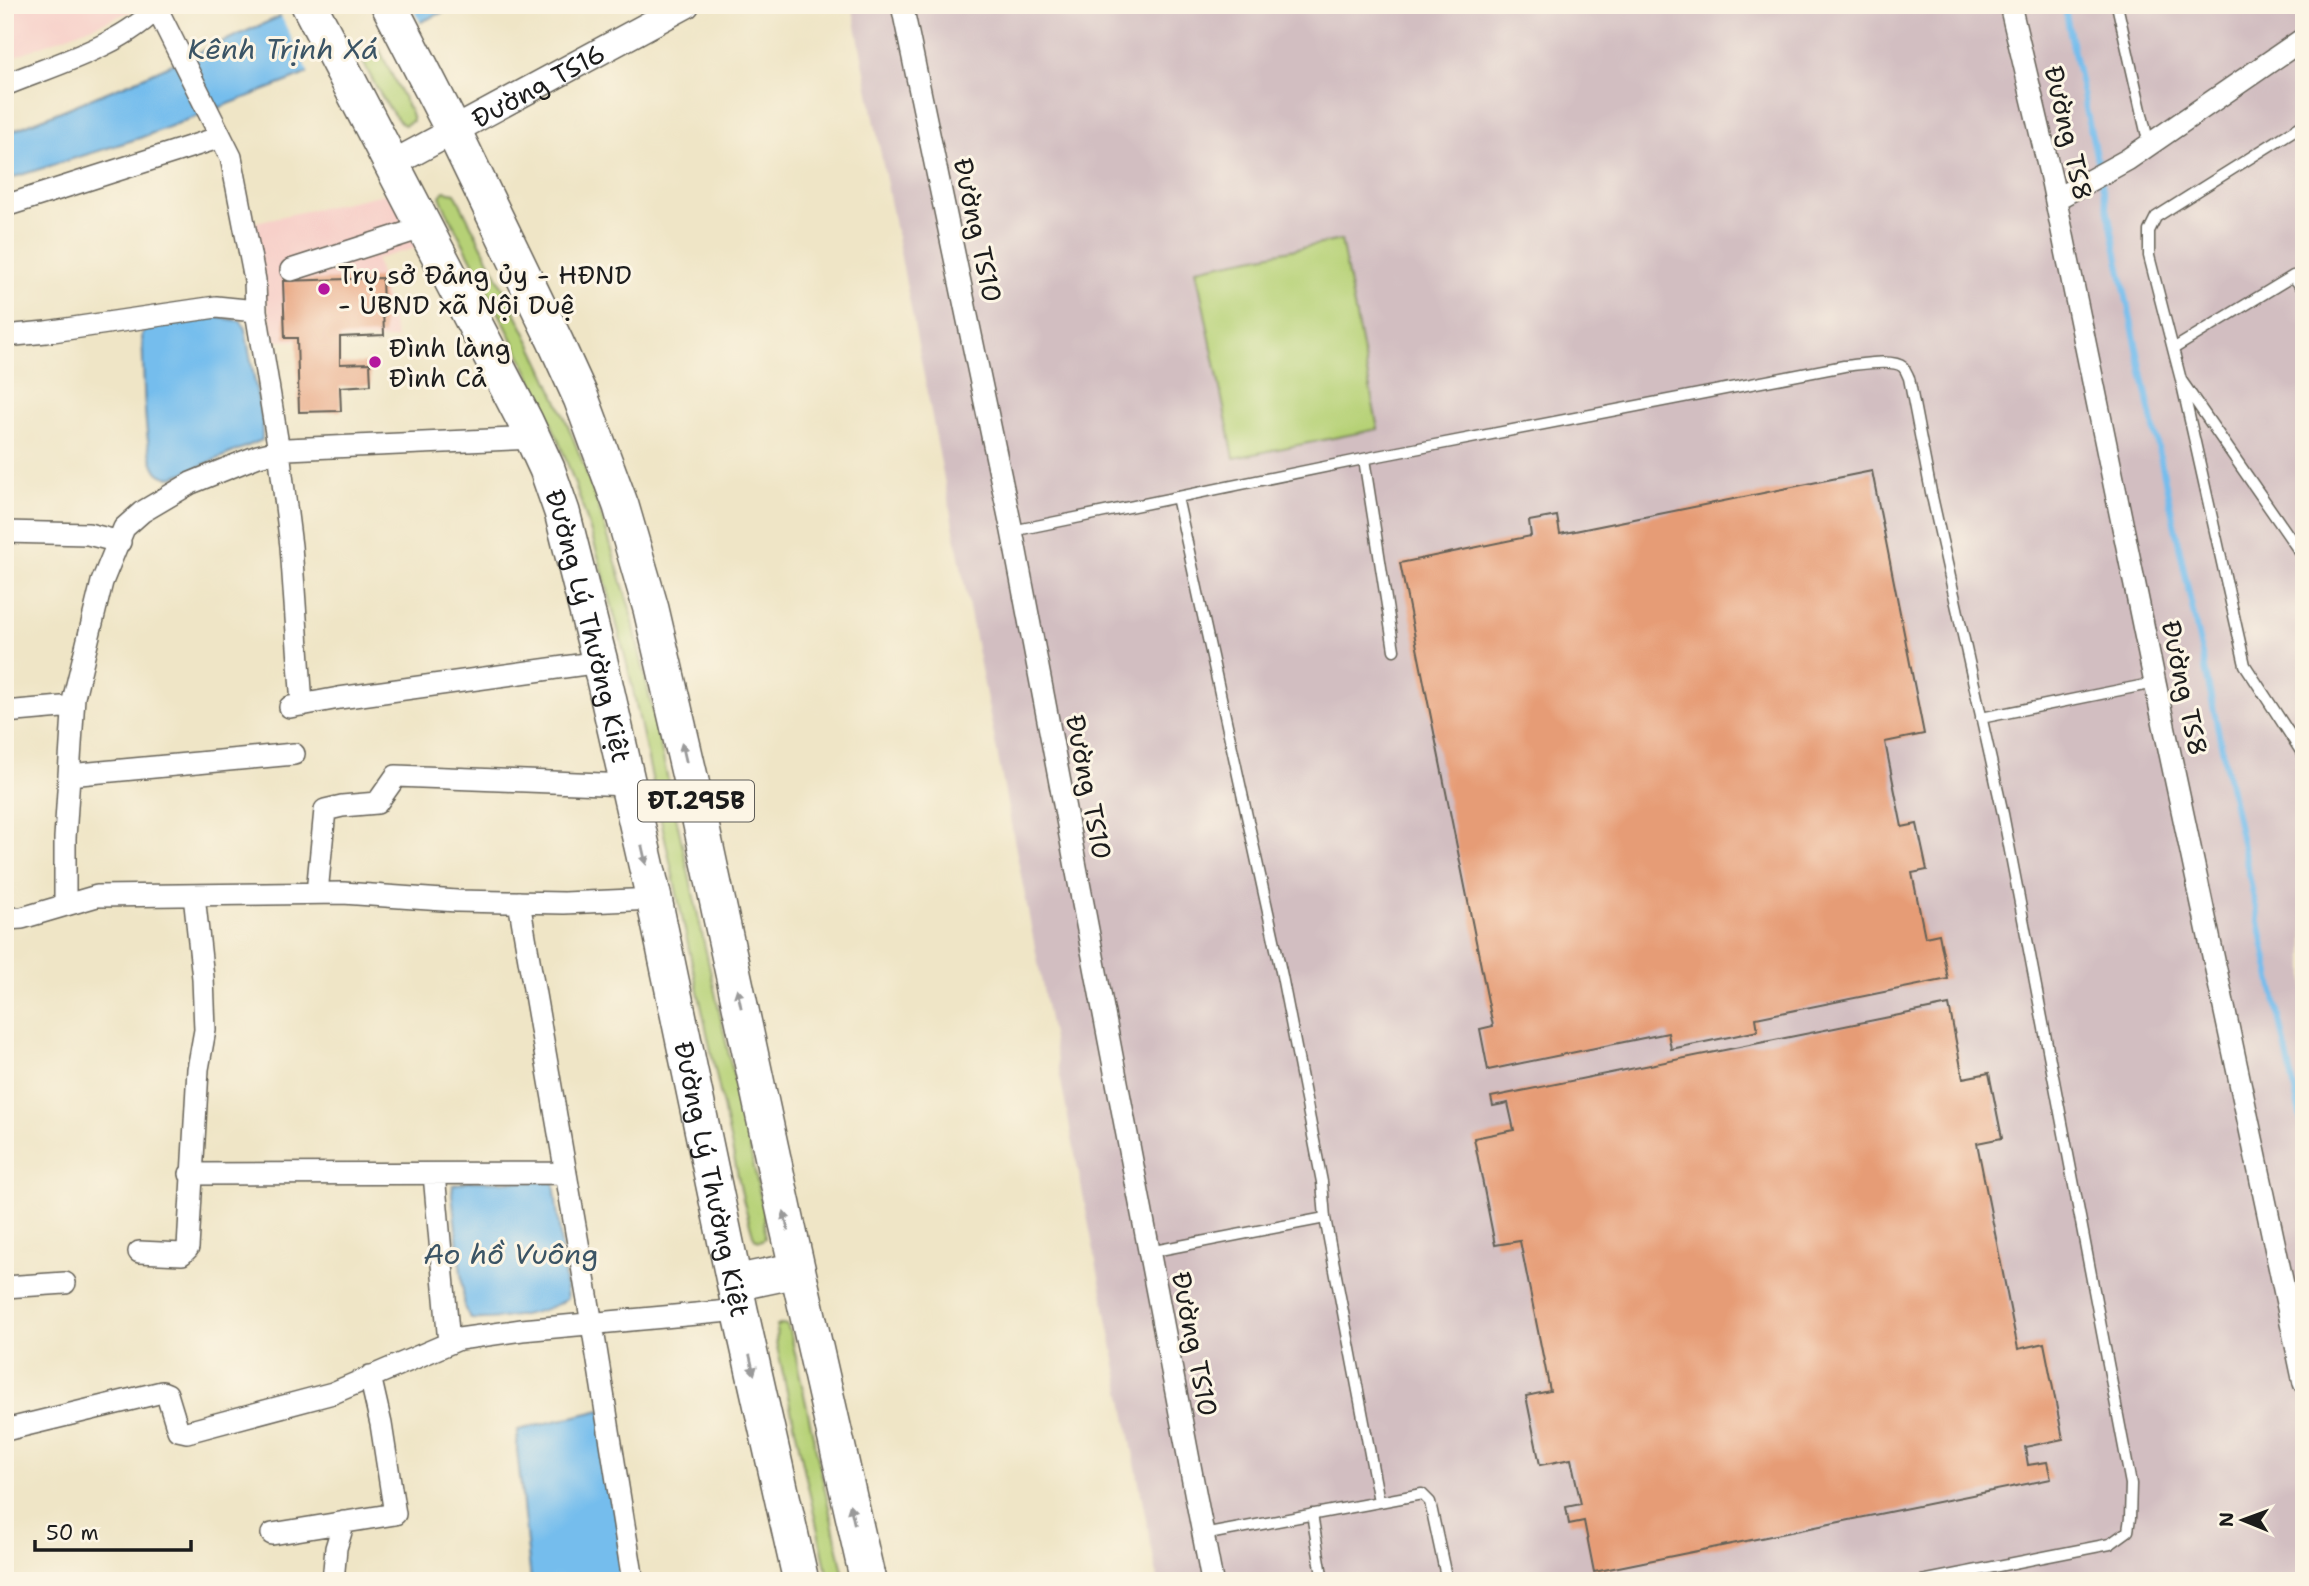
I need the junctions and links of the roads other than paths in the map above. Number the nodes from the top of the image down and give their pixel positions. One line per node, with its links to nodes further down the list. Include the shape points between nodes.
1 (309, 5): 14 (main road, Đường Lý Thường Kiệt / ĐT.295B)
2 (389, 5): 11 (main road, ĐT.295B)
3 (686, 5): 11 (street, Đường TS16)
4 (902, 5): 30 (street, Đường TS10)
5 (2010, 5): 15 (street, Đường TS8)
6 (2117, 5): 13 (lane)
7 (157, 7): 9 (street, via 117,38); 12 (street)
8 (2303, 42): 13 (street)
9 (5, 85)
10 (2304, 124): 24 (lane, via 2156,217 2149,230 2149,256)
11 (454, 132): 14 (street, Đường TS16); 56 (main road, ĐT.295B, one-way to 11, via 700,820 651,610 621,506 555,341)
12 (220, 134): 16 (street); 22 (street, via 238,187)
13 (2149, 145): 15 (street)
14 (392, 164): 17 (main road, Đường Lý Thường Kiệt / ĐT.295B)
15 (2056, 199): 36 (street, Đường TS8)
16 (5, 206)
17 (425, 227): 19 (street); 26 (main road, Đường Lý Thường Kiệt / ĐT.295B)
18 (2304, 269): 20 (lane)
19 (290, 270)
20 (2294, 276): 21 (lane); 24 (lane)
21 (2304, 291)
22 (256, 311): 23 (street, via 216,307); 27 (street)
23 (5, 336)
24 (2173, 349): 25 (lane)
25 (2181, 380): 33 (lane); 41 (lane, via 2245,665)
26 (534, 438): 27 (street); 35 (main road, Đường Lý Thường Kiệt / ĐT.295B, via 562,512)
27 (279, 451): 32 (street, via 191,483 142,512 124,528); 35 (street, via 291,546 296,706)
28 (1364, 459): 29 (lane); 34 (lane); 39 (lane, via 1844,366 1894,363 1903,367 1909,378)
29 (1177, 497): 30 (lane); 53 (lane, via 1282,976)
30 (1012, 531): 55 (street, Đường TS10)
31 (5, 532): 32 (street, via 88,534)
32 (120, 542): 37 (street, via 102,582)
33 (2303, 556)
34 (1394, 650)
35 (600, 662): 43 (main road, Đường Lý Thường Kiệt / ĐT.295B)
36 (2155, 683): 39 (lane); 63 (street, Đường TS8)
37 (73, 706): 38 (street); 42 (street)
38 (5, 712)
39 (1981, 718): 77 (lane, via 2128,1471 2130,1518 2128,1531 2110,1544)
40 (294, 754): 42 (street)
41 (2304, 756)
42 (69, 775): 48 (street)
43 (628, 785): 44 (street, via 396,776 377,803 325,810); 46 (main road, Đường Lý Thường Kiệt / ĐT.295B, one-way to 46)
44 (317, 893): 45 (street); 47 (street)
45 (194, 895): 48 (street, via 97,896); 51 (street, via 205,1030)
46 (654, 899): 47 (street); 59 (main road, Đường Lý Thường Kiệt / ĐT.295B)
47 (519, 902): 50 (street)
48 (65, 904): 49 (street)
49 (5, 919)
50 (566, 1173): 52 (street); 60 (street)
51 (190, 1174): 52 (street); 54 (street, via 188,1248 182,1254)
52 (434, 1174): 61 (street)
53 (1325, 1219): 55 (lane); 65 (lane)
54 (139, 1252)
55 (1149, 1252): 69 (street, Đường TS10)
56 (797, 1269): 59 (main road); 73 (main road, ĐT.295B, one-way to 56)
57 (65, 1283): 58 (street)
58 (5, 1287)
59 (737, 1297): 60 (street); 72 (main road, Đường Lý Thường Kiệt / ĐT.295B, one-way to 72)
60 (592, 1324): 61 (street, via 523,1329); 71 (street)
61 (449, 1343): 62 (street)
62 (370, 1377): 64 (street, via 333,1393 187,1432 178,1430 164,1392); 67 (street, via 395,1514)
63 (2304, 1383)
64 (5, 1430)
65 (1379, 1501): 66 (lane); 76 (lane, via 1422,1494 1430,1502)
66 (1312, 1514): 69 (lane); 75 (lane)
67 (344, 1522): 68 (street); 70 (street)
68 (272, 1534)
69 (1203, 1535): 74 (street, Đường TS10)
70 (333, 1581)
71 (634, 1581)
72 (801, 1581)
73 (867, 1581)
74 (1212, 1581)
75 (1323, 1581)
76 (1447, 1581)
77 (1922, 1581)

